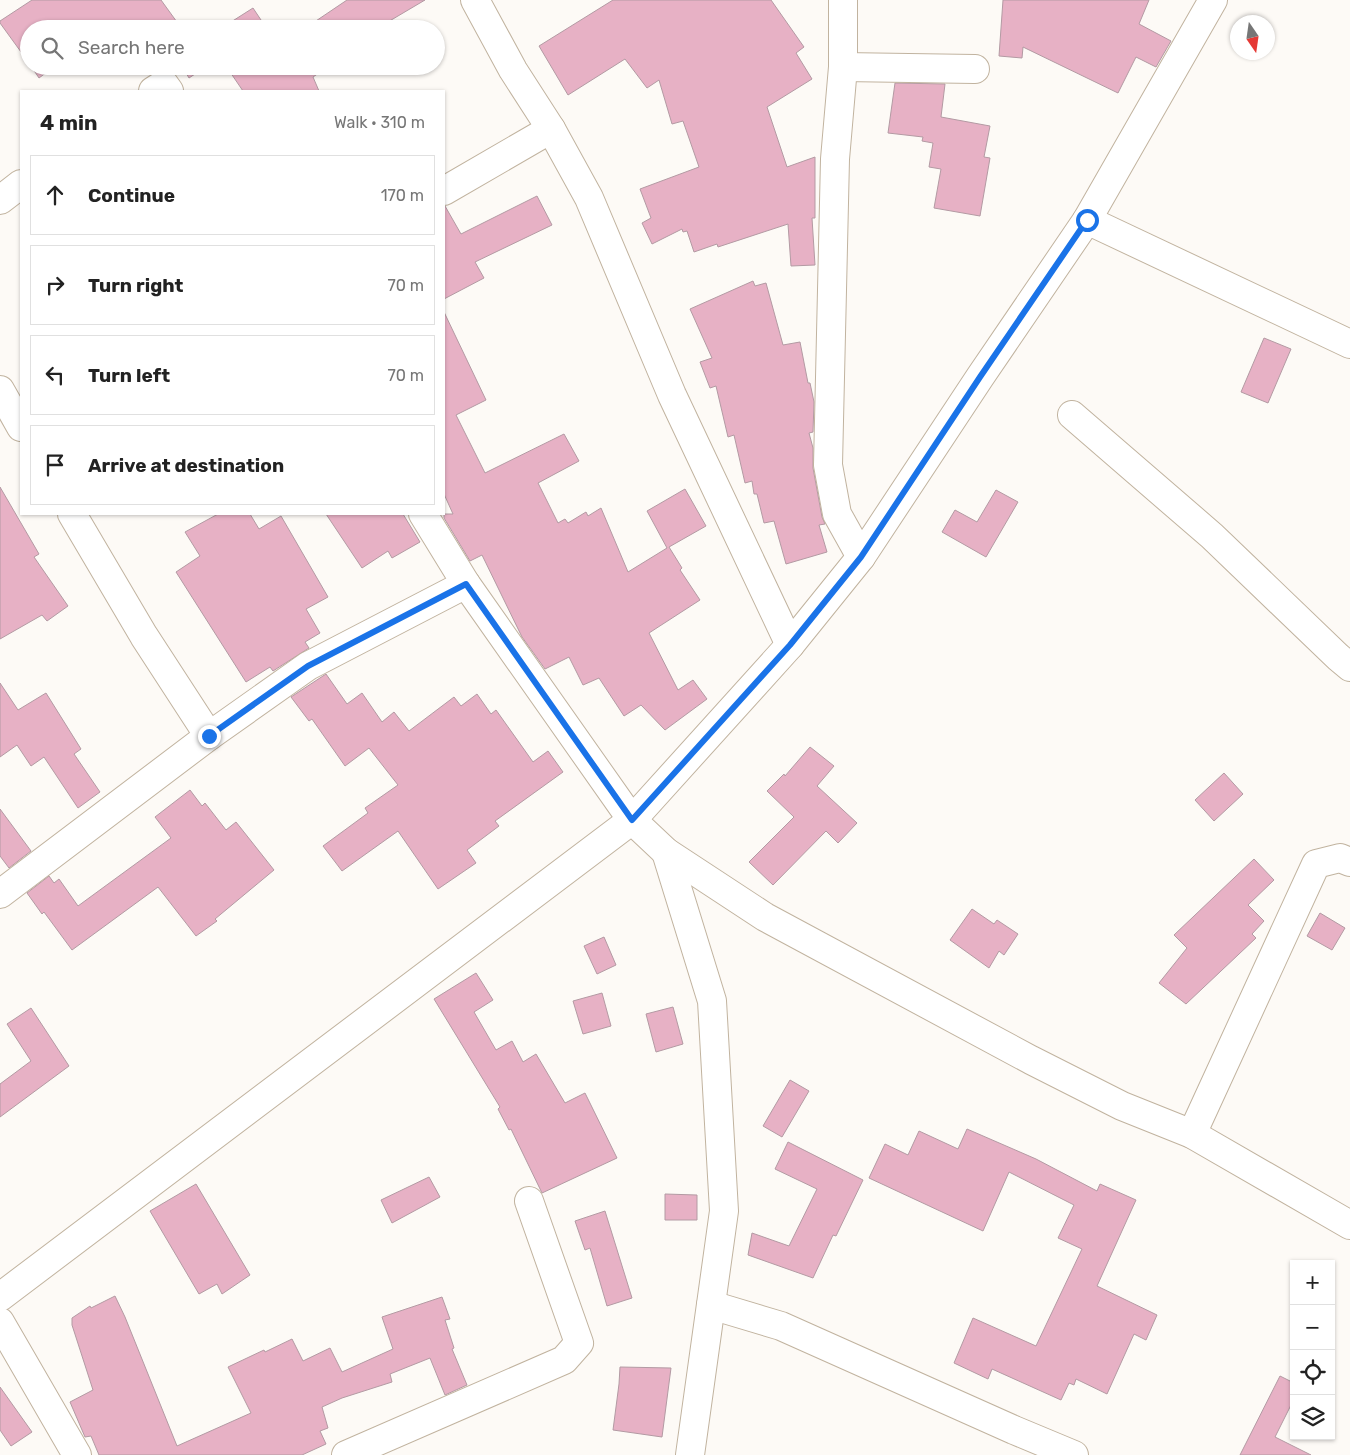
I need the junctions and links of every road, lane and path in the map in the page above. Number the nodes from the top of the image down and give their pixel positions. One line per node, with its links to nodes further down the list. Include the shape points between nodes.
1 (475, 0): 8 (street)
2 (844, 0): 4 (street)
3 (1213, 0): 12 (street)
4 (843, 67): 5 (street); 19 (street, via 835,159 828,465 837,514)
5 (975, 69)
6 (155, 90): 7 (street, via 164,84)
7 (168, 90)
8 (551, 129): 10 (street); 21 (street, via 589,198 672,395)
9 (20, 185): 11 (street)
10 (445, 190)
11 (0, 200)
12 (1087, 220): 13 (street); 19 (street)
13 (1350, 344)
14 (0, 390): 16 (street)
15 (1072, 415): 22 (street, via 1212,536)
16 (20, 425)
17 (73, 515): 23 (street, via 144,636)
18 (424, 515): 20 (street)
19 (861, 557): 21 (street)
20 (466, 584): 23 (street, via 308,666); 24 (street)
21 (790, 645): 24 (street)
22 (1350, 667)
23 (209, 736): 27 (street)
24 (632, 820): 25 (street); 31 (street)
25 (666, 852): 28 (street, via 765,917 1122,1106); 32 (street, via 712,1001 724,1211)
26 (1347, 853): 28 (street, via 1316,864)
27 (0, 894)
28 (1192, 1134): 30 (street)
29 (529, 1201): 35 (street, via 578,1343 564,1360)
30 (1350, 1225)
31 (0, 1297)
32 (711, 1305): 36 (street); 37 (street, via 781,1326)
33 (0, 1322): 34 (street)
34 (77, 1455)
35 (346, 1455)
36 (690, 1455)
37 (1074, 1455)

